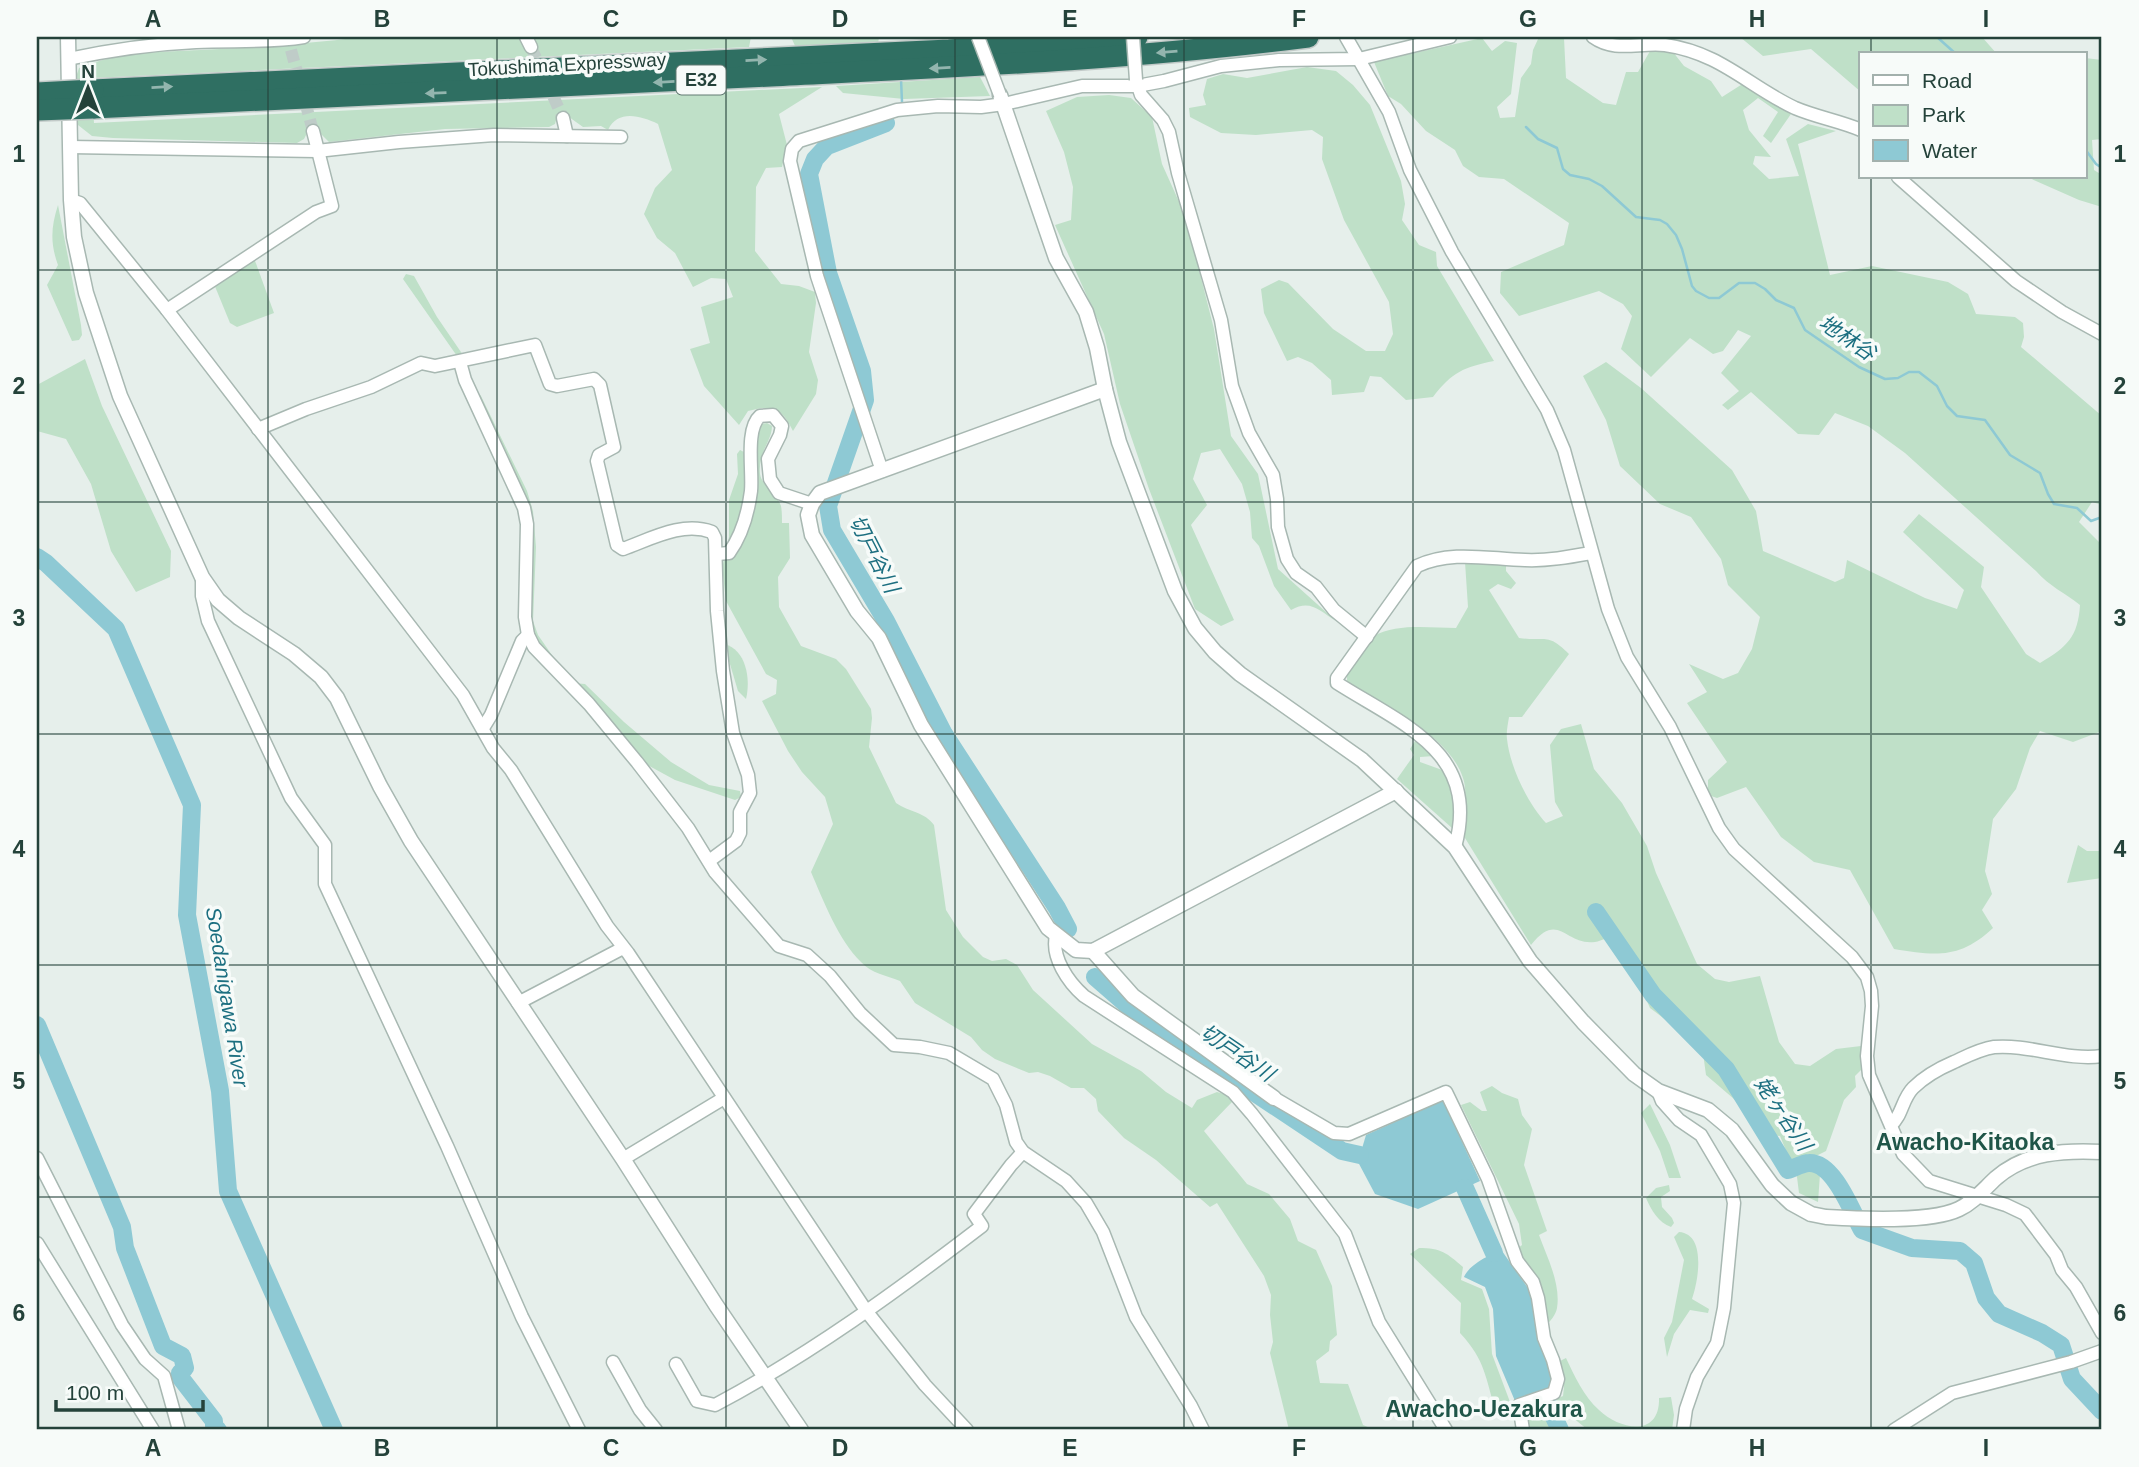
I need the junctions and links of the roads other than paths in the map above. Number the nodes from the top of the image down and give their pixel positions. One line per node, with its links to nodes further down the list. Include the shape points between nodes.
1 (68, 37): 10 (street)
2 (303, 37): 10 (street, via 289,45 197,42 120,48)
3 (978, 37): 14 (street, bridge)
4 (1135, 37): 11 (street, bridge); 13 (highway, Tokushima Expressway / E32, one-way to 4)
5 (1308, 37): 13 (highway, Tokushima Expressway / E32, one-way to 13, via 950,67)
6 (1346, 37): 9 (street)
7 (1450, 37): 9 (street)
8 (1592, 37): 17 (street, via 1608,45 1664,45 1695,52 1726,65 1793,107)
9 (1357, 57): 11 (street, via 1221,66 1164,81); 32 (street, via 1389,112 1410,170 1452,252 1547,411 1564,450)
10 (68, 59): 21 (street)
11 (1136, 83): 14 (street); 36 (street, via 1169,132 1221,320 1231,386 1249,433 1273,475 1278,527 1287,559 1296,573)
12 (37, 93): 13 (highway, Tokushima Expressway / E32, bridge)
13 (93, 99): 15 (highway, Tokushima Expressway / E32, bridge)
14 (1002, 99): 28 (street, via 1056,258 1086,312); 30 (street, via 981,107 897,110 799,141 792,149 790,162 817,276)
15 (37, 110)
16 (563, 118): 19 (street)
17 (1859, 129)
18 (313, 131): 22 (street)
19 (567, 136): 20 (street); 22 (street, via 494,135)
20 (621, 137)
21 (70, 147): 22 (street); 24 (street)
22 (317, 151): 25 (street, via 332,206)
23 (1899, 178): 26 (street, via 2016,281)
24 (71, 200): 25 (street, via 80,203); 34 (street, via 86,293 103,348)
25 (167, 310): 29 (street)
26 (2102, 334)
27 (460, 362): 29 (street, via 421,363); 33 (street, via 535,345 550,384 594,379 600,385 614,447 597,461 617,545 623,549 697,527 712,532); 35 (street, via 524,508)
28 (1105, 389): 30 (street); 38 (street, via 1175,591 1195,628 1240,674 1362,760)
29 (258, 429): 37 (street, via 463,695)
30 (882, 471): 31 (street, via 820,493)
31 (812, 503): 33 (street, via 779,493 770,479 768,459 782,426 773,415 760,416 753,427 747,515 729,553); 41 (street, via 808,515 812,535 857,611 879,638 921,725)
32 (1591, 553): 36 (street, via 1528,561 1475,556 1432,559 1417,566 1405,580); 49 (street, via 1628,657 1670,727 1719,828 1734,849 1852,957 1867,977 1872,1006 1869,1075)
33 (717, 554): 40 (street, via 723,671 733,733 750,793 740,812 736,841)
34 (202, 578): 44 (street, via 218,600 294,654 337,698 411,841); 64 (street, via 208,621 291,797 325,845 325,884 522,1317)
35 (528, 635): 37 (street); 40 (street, via 637,762)
36 (1367, 637): 39 (street, via 1337,683 1418,734 1452,771 1460,804)
37 (482, 728): 42 (street)
38 (1396, 791): 39 (street); 43 (street)
39 (1455, 847): 46 (street, via 1530,961 1634,1074)
40 (709, 861): 50 (street, via 779,946 807,955 894,1045 948,1054 993,1079)
41 (1056, 936): 43 (street, via 1076,950); 69 (street, via 1054,947 1070,984 1083,996 1233,1092 1252,1114 1345,1234 1379,1322)
42 (623, 948): 44 (street); 47 (street)
43 (1093, 951): 48 (street, via 1133,996)
44 (518, 1003): 53 (street)
45 (2102, 1056): 49 (street, via 1997,1047 1981,1050 1913,1088)
46 (1658, 1091): 54 (street, via 1708,1110 1732,1130 1772,1185 1811,1214 1927,1217 1958,1210); 71 (street, via 1679,1120 1700,1135 1730,1184 1734,1203 1717,1343 1697,1377)
47 (724, 1098): 53 (street); 56 (street)
48 (1274, 1098): 70 (street, via 1334,1133 1349,1134 1446,1091 1488,1179 1517,1261 1535,1290 1558,1379 1554,1393 1519,1405)
49 (1891, 1125): 54 (street, via 1903,1154 1929,1181)
50 (1023, 1152): 56 (street, via 974,1214 982,1226); 68 (street, via 1066,1181 1086,1203 1103,1233 1136,1317)
51 (2102, 1152): 54 (street, via 2052,1152 2018,1163)
52 (37, 1158): 63 (street, via 122,1325 145,1359 164,1376)
53 (623, 1158): 61 (street)
54 (1979, 1196): 57 (street, via 2025,1214 2056,1255)
55 (37, 1243): 62 (street)
56 (867, 1312): 61 (street); 67 (street)
57 (2102, 1333)
58 (2102, 1352): 72 (street, via 1952,1393)
59 (613, 1362): 65 (street, via 639,1410)
60 (676, 1364): 61 (street, via 697,1401 707,1405)
61 (765, 1378): 66 (street)
62 (153, 1430)
63 (179, 1430)
64 (579, 1430)
65 (656, 1430)
66 (801, 1430)
67 (967, 1430)
68 (1203, 1430)
69 (1446, 1430)
70 (1524, 1430)
71 (1683, 1430)
72 (1894, 1430)

